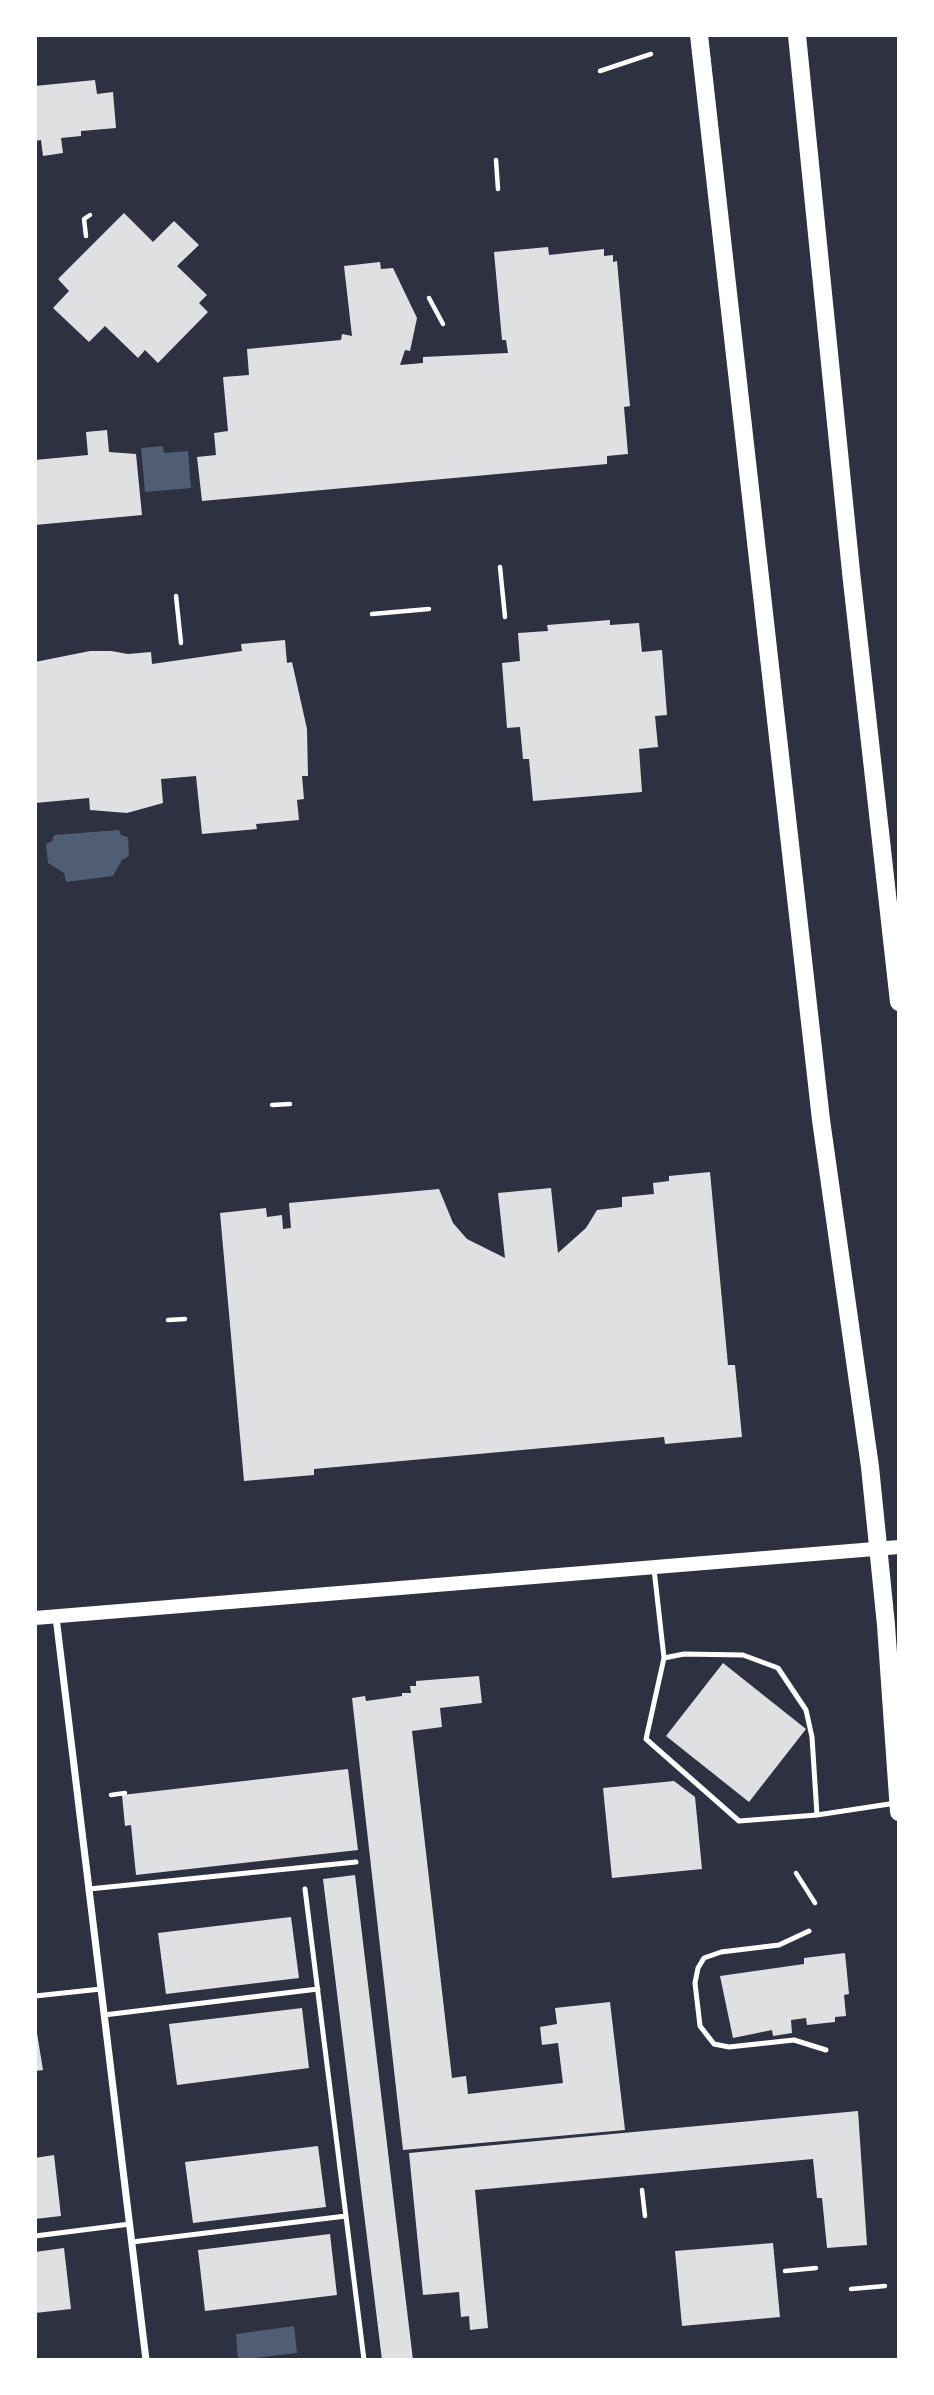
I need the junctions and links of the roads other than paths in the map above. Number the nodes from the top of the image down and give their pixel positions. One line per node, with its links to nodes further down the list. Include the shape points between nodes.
1 (699, 35): 5 (main road, via 821,1120)
2 (797, 35): 3 (main road)
3 (899, 1002)
4 (899, 1547): 5 (main road)
5 (879, 1548): 6 (main road); 10 (main road)
6 (654, 1569): 7 (main road); 9 (lane)
7 (56, 1616): 8 (main road); 14 (street)
8 (35, 1618)
9 (664, 1658): 12 (lane, via 743,1654 778,1668 806,1710); 12 (lane, via 646,1739 738,1821)
10 (898, 1803): 11 (main road); 12 (lane)
11 (899, 1812)
12 (817, 1815)
13 (356, 1863): 14 (lane)
14 (89, 1889): 17 (street)
15 (305, 1889): 18 (lane)
16 (809, 1931): 21 (lane, via 779,1945 704,1958 695,1983 700,2026 714,2044 729,2047 794,2040)
17 (101, 1989): 19 (lane); 20 (street)
18 (318, 1989): 20 (lane); 22 (lane)
19 (35, 1996)
20 (104, 2015): 23 (street)
21 (826, 2050)
22 (346, 2216): 25 (lane); 27 (lane)
23 (130, 2224): 24 (lane); 25 (street)
24 (35, 2235)
25 (132, 2242): 26 (street)
26 (146, 2360)
27 (364, 2360)

